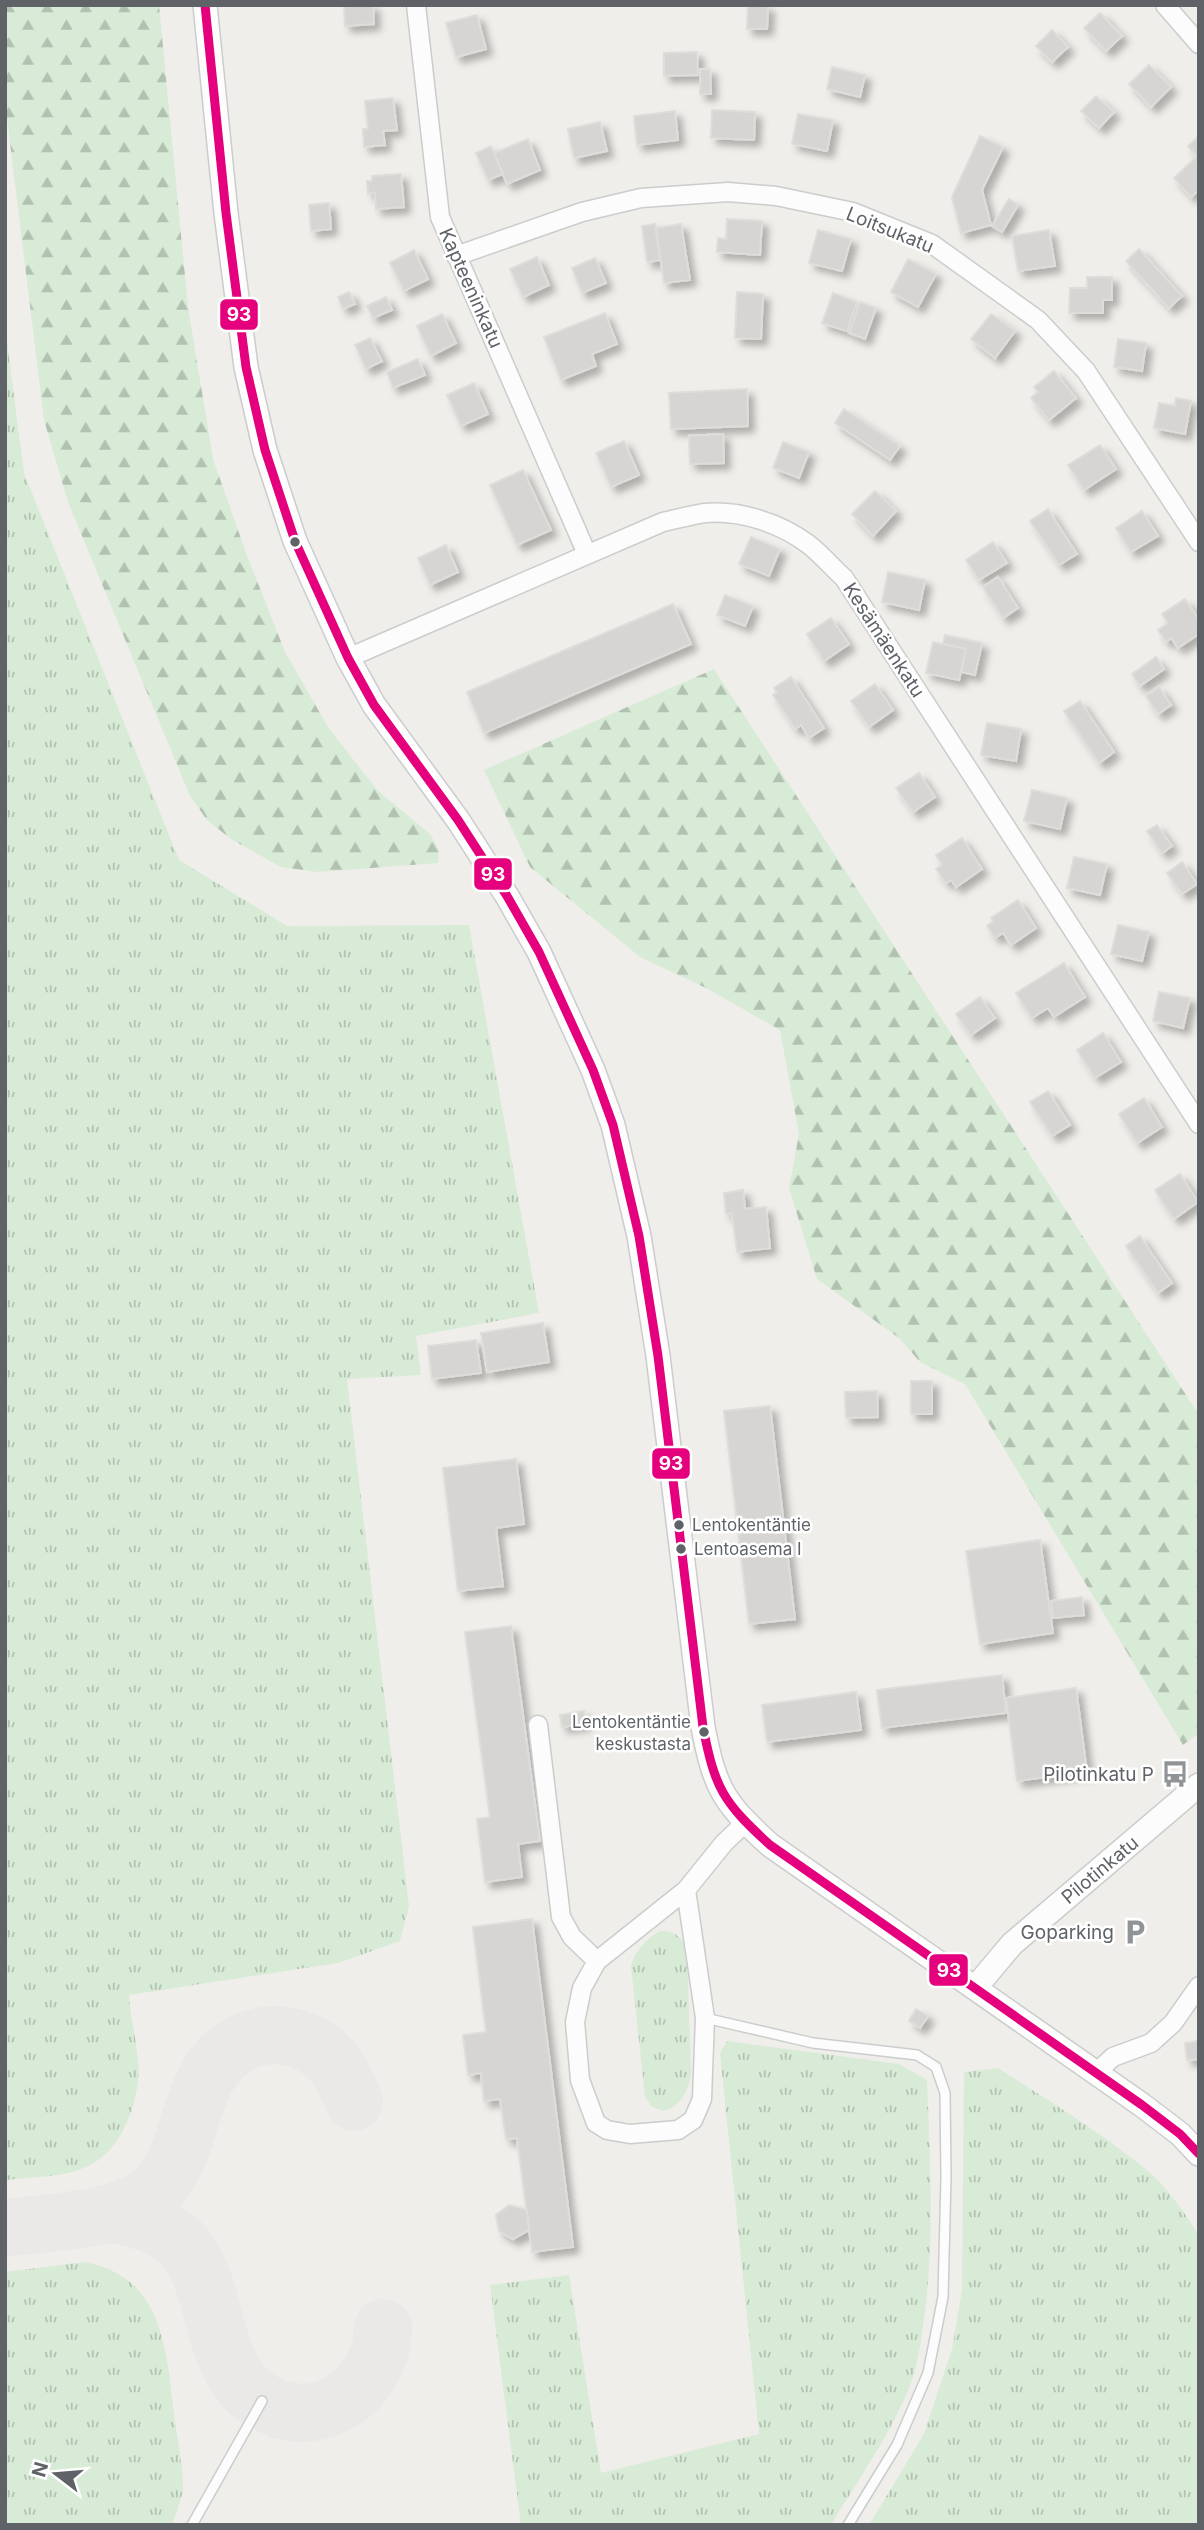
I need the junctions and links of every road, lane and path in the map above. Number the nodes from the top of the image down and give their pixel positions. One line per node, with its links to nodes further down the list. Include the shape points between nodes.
1 (205, 5): 8 (street, via 246,367 265,450 295,541)
2 (415, 5): 5 (street, Kapteeninkatu, via 440,217)
3 (1165, 5): 4 (street)
4 (1199, 44)
5 (456, 256): 6 (street, Loitsukatu, via 582,212 641,198 728,192 776,196 853,212 932,244 1038,320 1086,371); 7 (street, Kapteeninkatu)
6 (1199, 542)
7 (587, 554): 8 (street, Kesämäenkatu); 9 (street, Kesämäenkatu, via 663,522 704,513 752,517 808,544 844,578)
8 (348, 658): 12 (street, via 374,705 465,831 539,952 614,1125 639,1236 658,1356 708,1751 720,1790)
9 (1199, 1124)
10 (538, 1725): 14 (street, via 561,1917 572,1937)
11 (1198, 1787): 16 (street, Pilotinkatu, via 1012,1944)
12 (745, 1823): 13 (street); 16 (street)
13 (686, 1890): 14 (street); 17 (street)
14 (597, 1961): 17 (street, via 582,1988 575,2022 580,2080 596,2123 607,2130 630,2134 678,2130 693,2120 702,2099)
15 (1199, 1986): 18 (street, via 1173,2023 1151,2043 1113,2057)
16 (975, 1989): 18 (street)
17 (705, 2018): 22 (lane, via 813,2043 917,2055 936,2067 945,2093 943,2297 928,2373 897,2445)
18 (1096, 2073): 19 (street, via 1180,2134)
19 (1199, 2154)
20 (262, 2401): 21 (lane)
21 (192, 2525)
22 (848, 2525)

